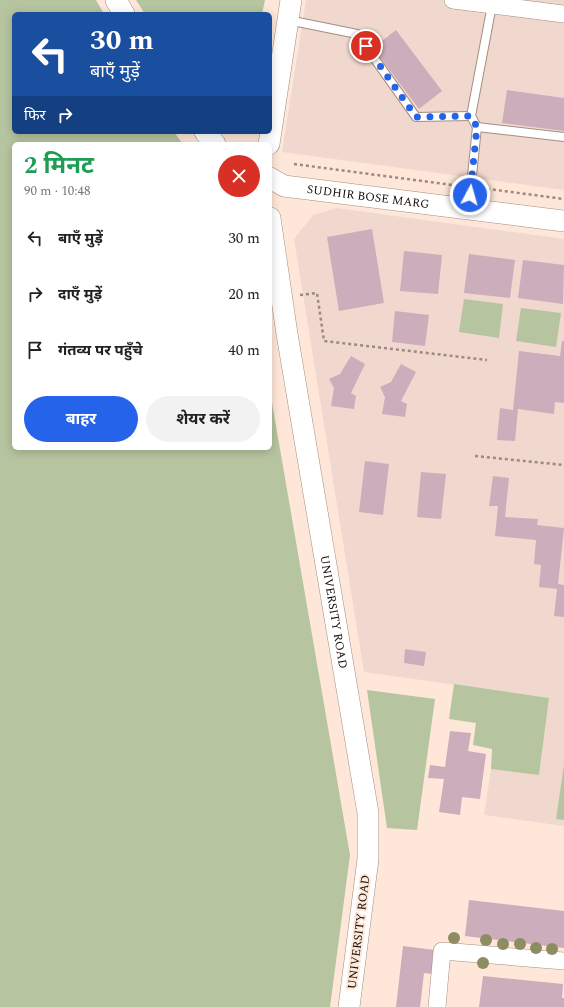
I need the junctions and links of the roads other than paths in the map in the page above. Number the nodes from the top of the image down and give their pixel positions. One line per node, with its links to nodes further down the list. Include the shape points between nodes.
1 (116, 0): 5 (street)
2 (453, 0): 3 (street)
3 (492, 5): 6 (street); 7 (lane)
4 (289, 10): 7 (lane, via 357,34 416,117); 8 (street)
5 (123, 12)
6 (564, 14)
7 (471, 116): 9 (lane)
8 (272, 124)
9 (477, 127): 10 (lane); 13 (lane)
10 (564, 137)
11 (272, 173): 13 (street, SUDHIR BOSE MARG, via 283,171 347,180)
12 (272, 179): 15 (street, SUDHIR BOSE MARG, via 284,186)
13 (470, 191): 14 (street, SUDHIR BOSE MARG)
14 (564, 206)
15 (564, 221)
16 (272, 231): 18 (street, UNIVERSITY ROAD, via 368,813 368,859)
17 (564, 961): 19 (street, via 442,951)
18 (349, 1007)
19 (438, 1007)

